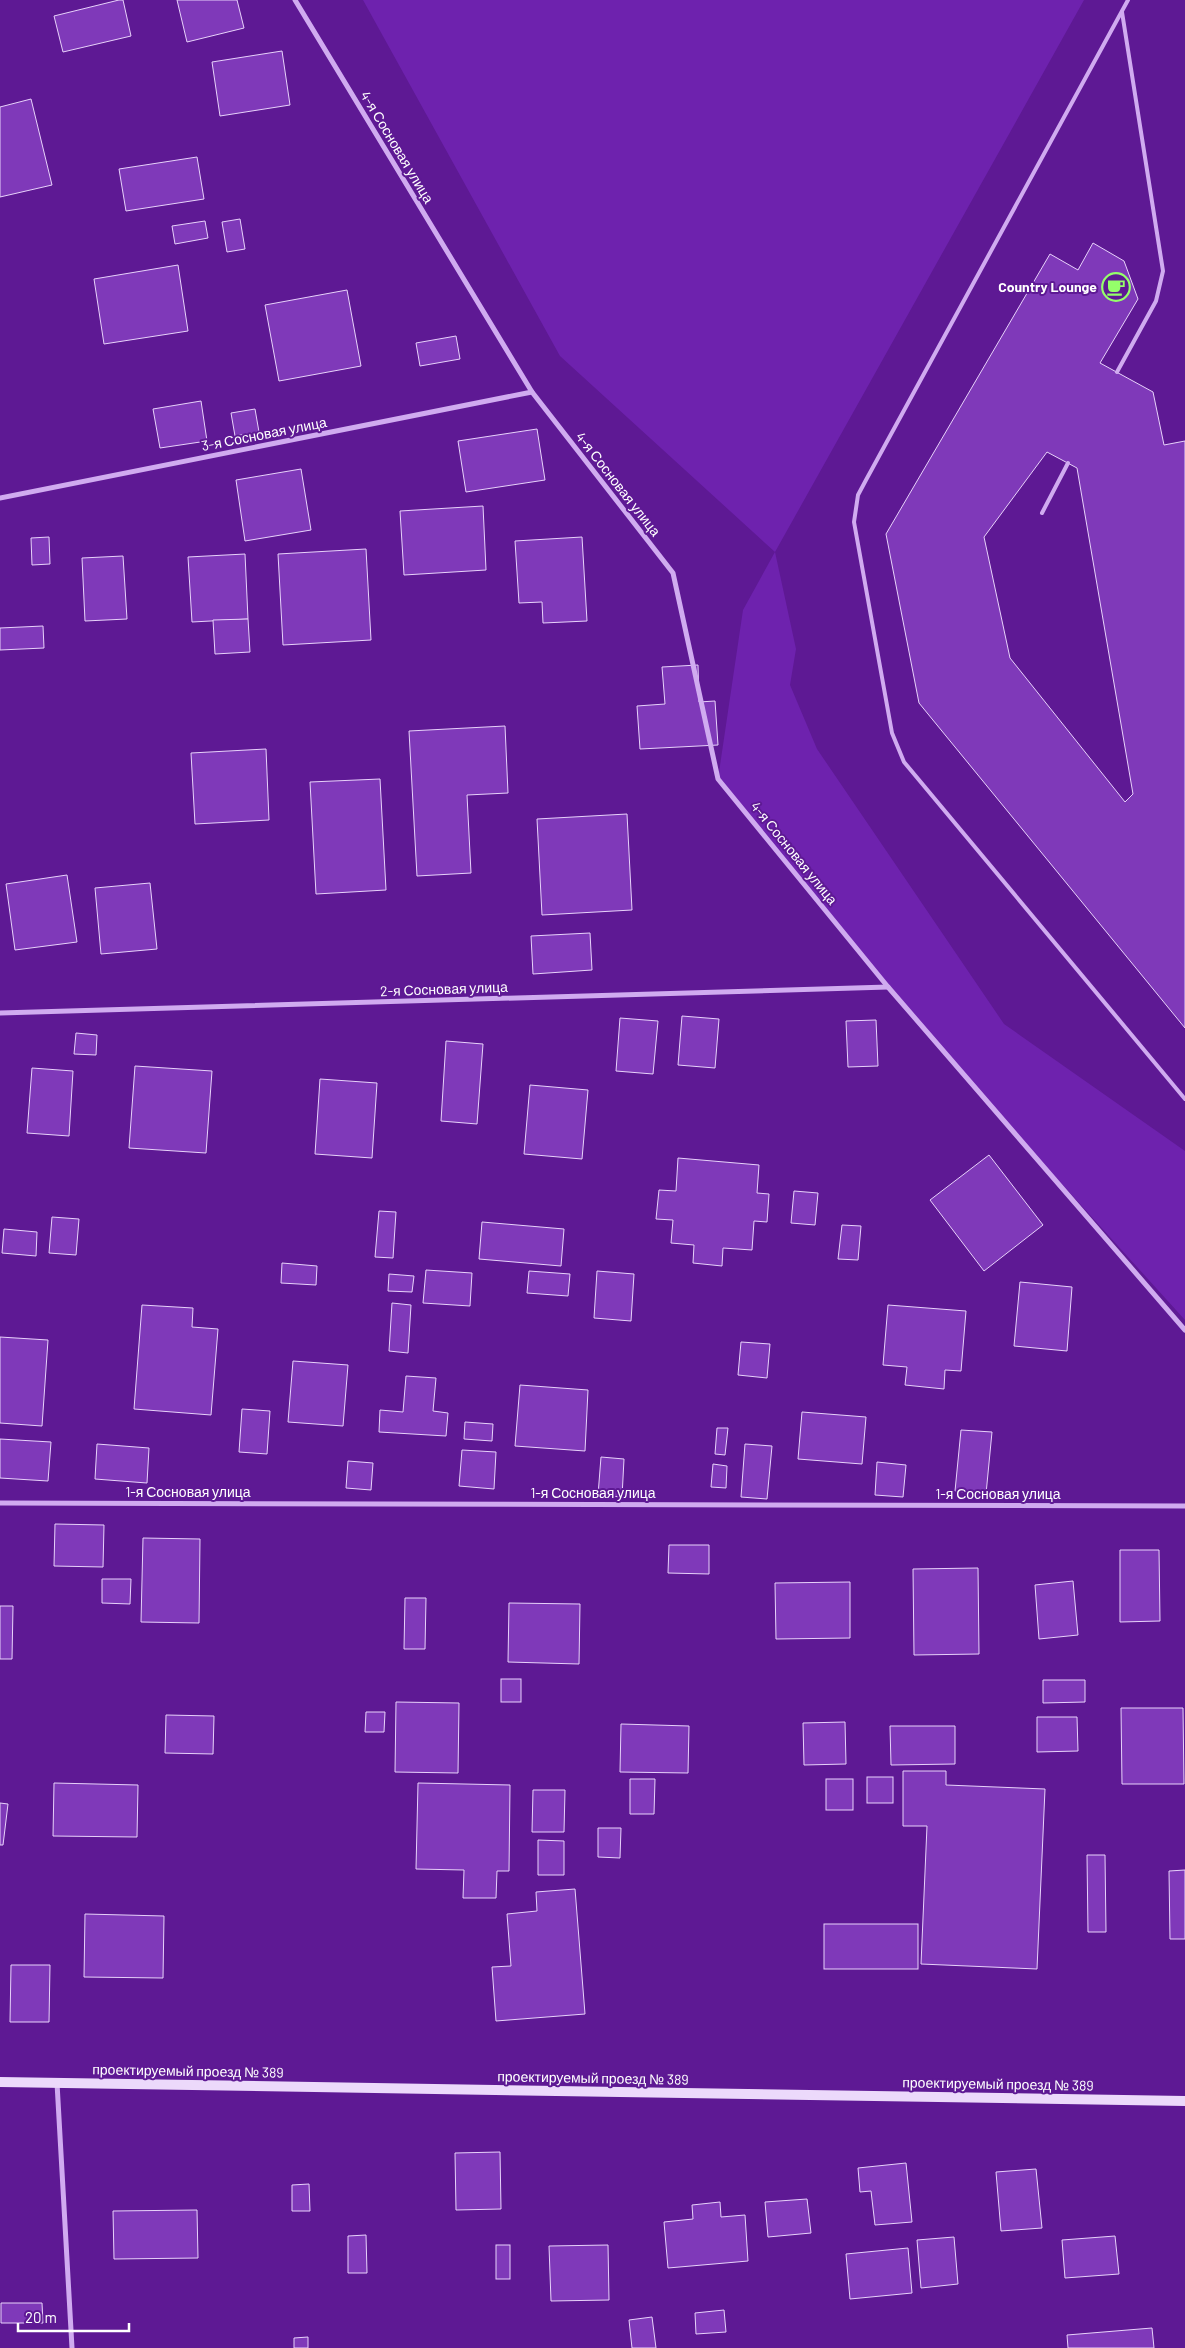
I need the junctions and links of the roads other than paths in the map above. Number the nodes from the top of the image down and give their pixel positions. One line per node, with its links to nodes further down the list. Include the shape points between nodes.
1 (294, 0): 5 (street, 4-я Сосновая улица)
2 (1128, 0): 3 (lane)
3 (1122, 12): 4 (lane, via 1163,271 1156,301); 11 (lane, via 858,495 854,522 892,733 904,762)
4 (1117, 372)
5 (532, 392): 7 (street, 3-я Сосновая улица); 9 (street, 4-я Сосновая улица, via 673,573 718,779)
6 (1068, 463): 8 (lane)
7 (0, 498)
8 (1042, 513)
9 (888, 987): 10 (street, 2-я Сосновая улица); 12 (street, 4-я Сосновая улица)
10 (0, 1013)
11 (1185, 1099)
12 (1185, 1330)
13 (0, 1503): 14 (street, 1-я Сосновая улица)
14 (1185, 1506)
15 (0, 2082): 16 (main road, проектируемый проезд № 389)
16 (56, 2083): 17 (main road, проектируемый проезд № 389); 18 (street)
17 (1185, 2101)
18 (72, 2348)

